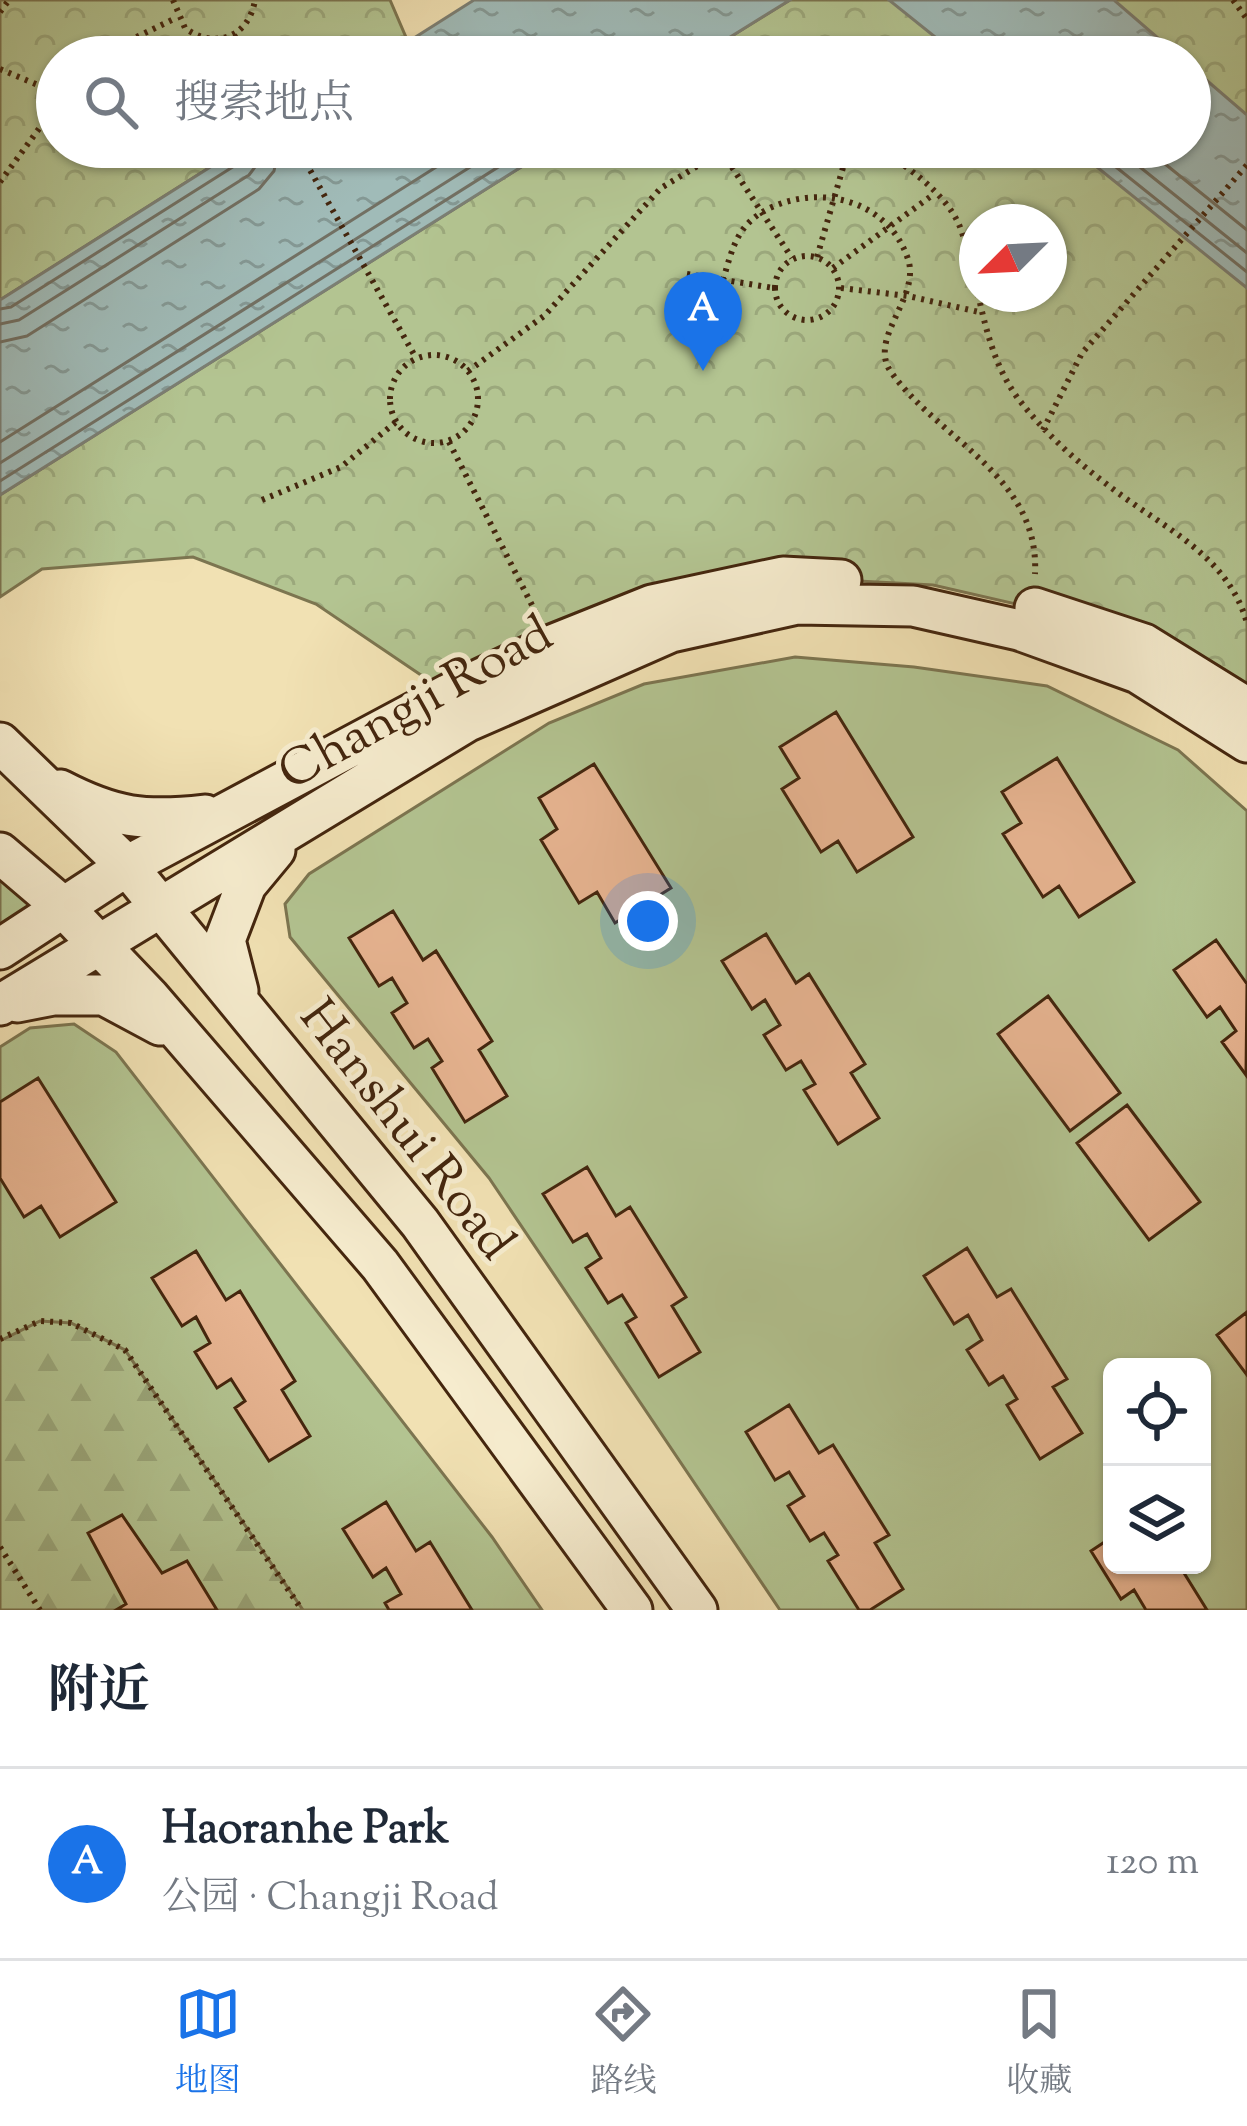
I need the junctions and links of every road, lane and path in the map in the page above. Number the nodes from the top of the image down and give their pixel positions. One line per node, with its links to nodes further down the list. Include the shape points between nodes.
1 (9, 0): 5 (path)
2 (173, 0): 6 (path)
3 (255, 0): 8 (path)
4 (1233, 0): 7 (path)
5 (0, 12)
6 (178, 17): 9 (path); 10 (path)
7 (1247, 19)
8 (234, 35): 11 (path)
9 (139, 36)
10 (196, 36)
11 (231, 36)
12 (0, 69): 13 (path)
13 (36, 84)
14 (36, 133): 21 (path)
15 (1247, 165): 40 (path, via 1082,353)
16 (310, 168): 37 (path)
17 (694, 168): 38 (path, via 661,188 544,316)
18 (736, 168): 24 (path)
19 (843, 168): 23 (path)
20 (912, 168): 22 (path)
21 (0, 182)
22 (934, 194): 25 (path); 26 (path)
23 (835, 197): 24 (path, via 801,197); 26 (path); 27 (path)
24 (761, 214): 28 (path); 31 (path, via 736,234)
25 (959, 224)
26 (890, 228): 29 (path); 34 (path, via 909,262)
27 (817, 256): 28 (path); 29 (path)
28 (792, 258): 33 (path)
29 (833, 268): 32 (path)
30 (687, 274): 31 (path)
31 (723, 280): 33 (path)
32 (839, 287): 33 (path, via 833,307 807,320 781,307); 34 (path)
33 (774, 288)
34 (908, 296): 35 (path); 43 (path, via 886,340 886,366 1011,491 1036,546)
35 (959, 307)
36 (979, 312): 40 (path, via 1012,390)
37 (416, 358): 38 (path, via 444,356); 39 (path, via 394,379)
38 (468, 371): 41 (path, via 477,411)
39 (396, 422): 41 (path, via 419,442); 42 (path, via 341,467)
40 (1043, 430): 44 (path, via 1200,548)
41 (448, 442): 45 (path)
42 (262, 500)
43 (1033, 608): 45 (street, Changji Road, via 933,585 783,577 652,605); 46 (street, Changji Road, via 1144,644)
44 (1247, 622)
45 (552, 645): 50 (street, Changji Road)
46 (1247, 708)
47 (1247, 742): 51 (street, Changji Road, via 1138,673 1019,630 913,606 797,604 671,632 578,670 466,722)
48 (0, 743): 49 (street, Hanshui Road)
49 (36, 778): 50 (street, via 95,808 155,821); 53 (street, Hanshui Road)
50 (229, 812): 53 (street, Changji Road)
51 (292, 829): 55 (street, Changji Road); 58 (street, via 246,885 225,940)
52 (0, 853): 54 (street)
53 (127, 866): 54 (street, Changji Road); 55 (street, Hanshui Road)
54 (62, 906): 56 (street); 57 (street, Changji Road)
55 (160, 907): 56 (street, Changji Road); 58 (street, Hanshui Road)
56 (98, 944): 59 (street, Changji Road); 60 (street)
57 (0, 949)
58 (241, 1002): 66 (street, Hanshui Road, via 420,1223)
59 (0, 1005): 60 (street, via 104,995)
60 (185, 1039): 65 (street, via 380,1265)
61 (0, 1339): 64 (path, via 40,1321 71,1323 125,1350)
62 (0, 1546): 63 (path)
63 (40, 1610)
64 (302, 1610)
65 (632, 1610)
66 (698, 1610)

